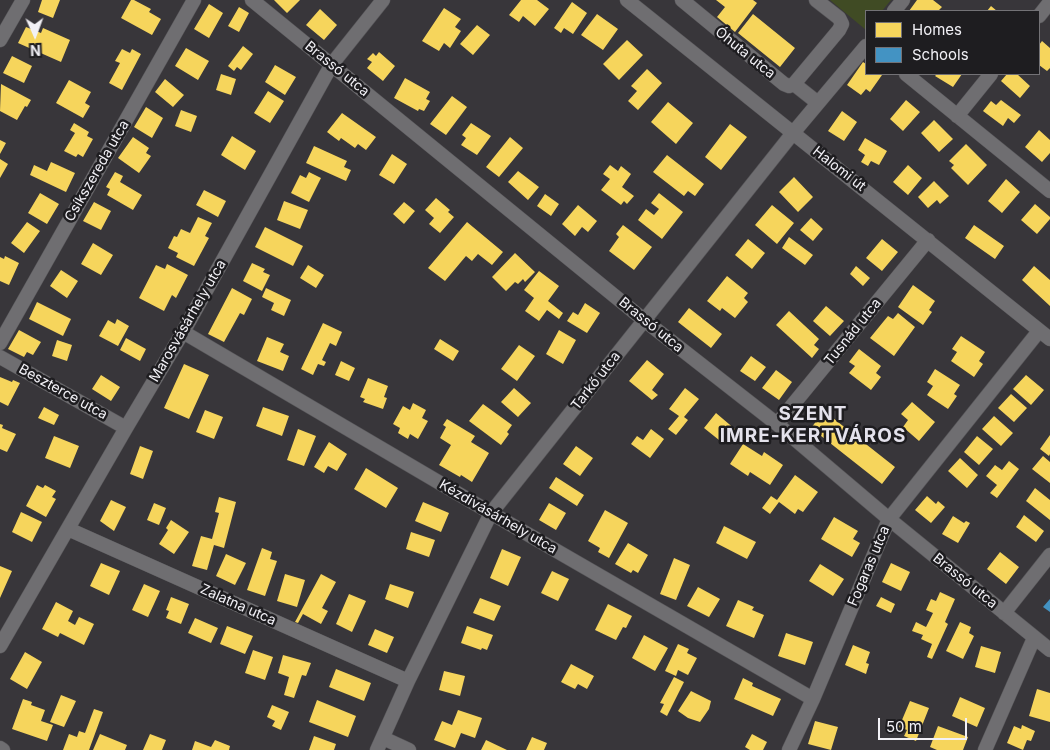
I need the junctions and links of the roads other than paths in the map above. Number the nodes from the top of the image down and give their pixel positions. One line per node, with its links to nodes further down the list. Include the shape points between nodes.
1 (23, 0): 12 (street)
2 (194, 0): 26 (street, Csíkszereda utca)
3 (252, 0): 14 (street, Brassó utca)
4 (383, 0): 14 (street, Marosvásárhely utca)
5 (627, 0): 20 (street, Halomi út)
6 (682, 0): 17 (street, Óhuta utca, via 784,84)
7 (816, 0): 17 (street, via 842,24)
8 (903, 0): 10 (street)
9 (1050, 2): 11 (street)
10 (895, 10)
11 (1040, 15)
12 (0, 40)
13 (865, 47): 18 (street, Tarkő utca)
14 (332, 64): 23 (street, Brassó utca); 24 (street, Marosvásárhely utca)
15 (907, 75): 19 (street)
16 (990, 75): 19 (street)
17 (794, 84): 18 (street, Óhuta utca)
18 (818, 103): 20 (street, Tarkő utca)
19 (957, 116): 21 (street)
20 (792, 133): 22 (street, Halomi út); 23 (street, Tarkő utca)
21 (1050, 191)
22 (928, 240): 25 (street, Halomi út); 28 (street, Tusnád utca)
23 (644, 320): 28 (street, Brassó utca); 30 (street, Tarkő utca)
24 (183, 332): 29 (street, Marosvásárhely utca); 30 (street, Kézdivásárhely utca)
25 (1045, 335): 31 (street, Fogaras utca)
26 (0, 343)
27 (0, 357): 29 (street, Beszterce utca)
28 (778, 424): 31 (street, Brassó utca)
29 (126, 428): 32 (street, Marosvásárhely utca)
30 (491, 513): 38 (street, Tarkő utca); 39 (street, Kézdivásárhely utca)
31 (889, 519): 34 (street, Brassó utca); 39 (street, Fogaras utca)
32 (68, 529): 36 (street, Marosvásárhely utca); 38 (street, Zalatna utca)
33 (1050, 555): 34 (street)
34 (1004, 613): 35 (street, Brassó utca)
35 (1034, 638): 37 (street, Brassó utca); 45 (street)
36 (0, 646)
37 (1050, 650)
38 (408, 681): 40 (street, Tarkő utca)
39 (813, 699): 44 (street, Fogaras utca)
40 (380, 744): 43 (street)
41 (0, 748): 42 (street)
42 (4, 750)
43 (409, 750)
44 (788, 750)
45 (985, 750)

